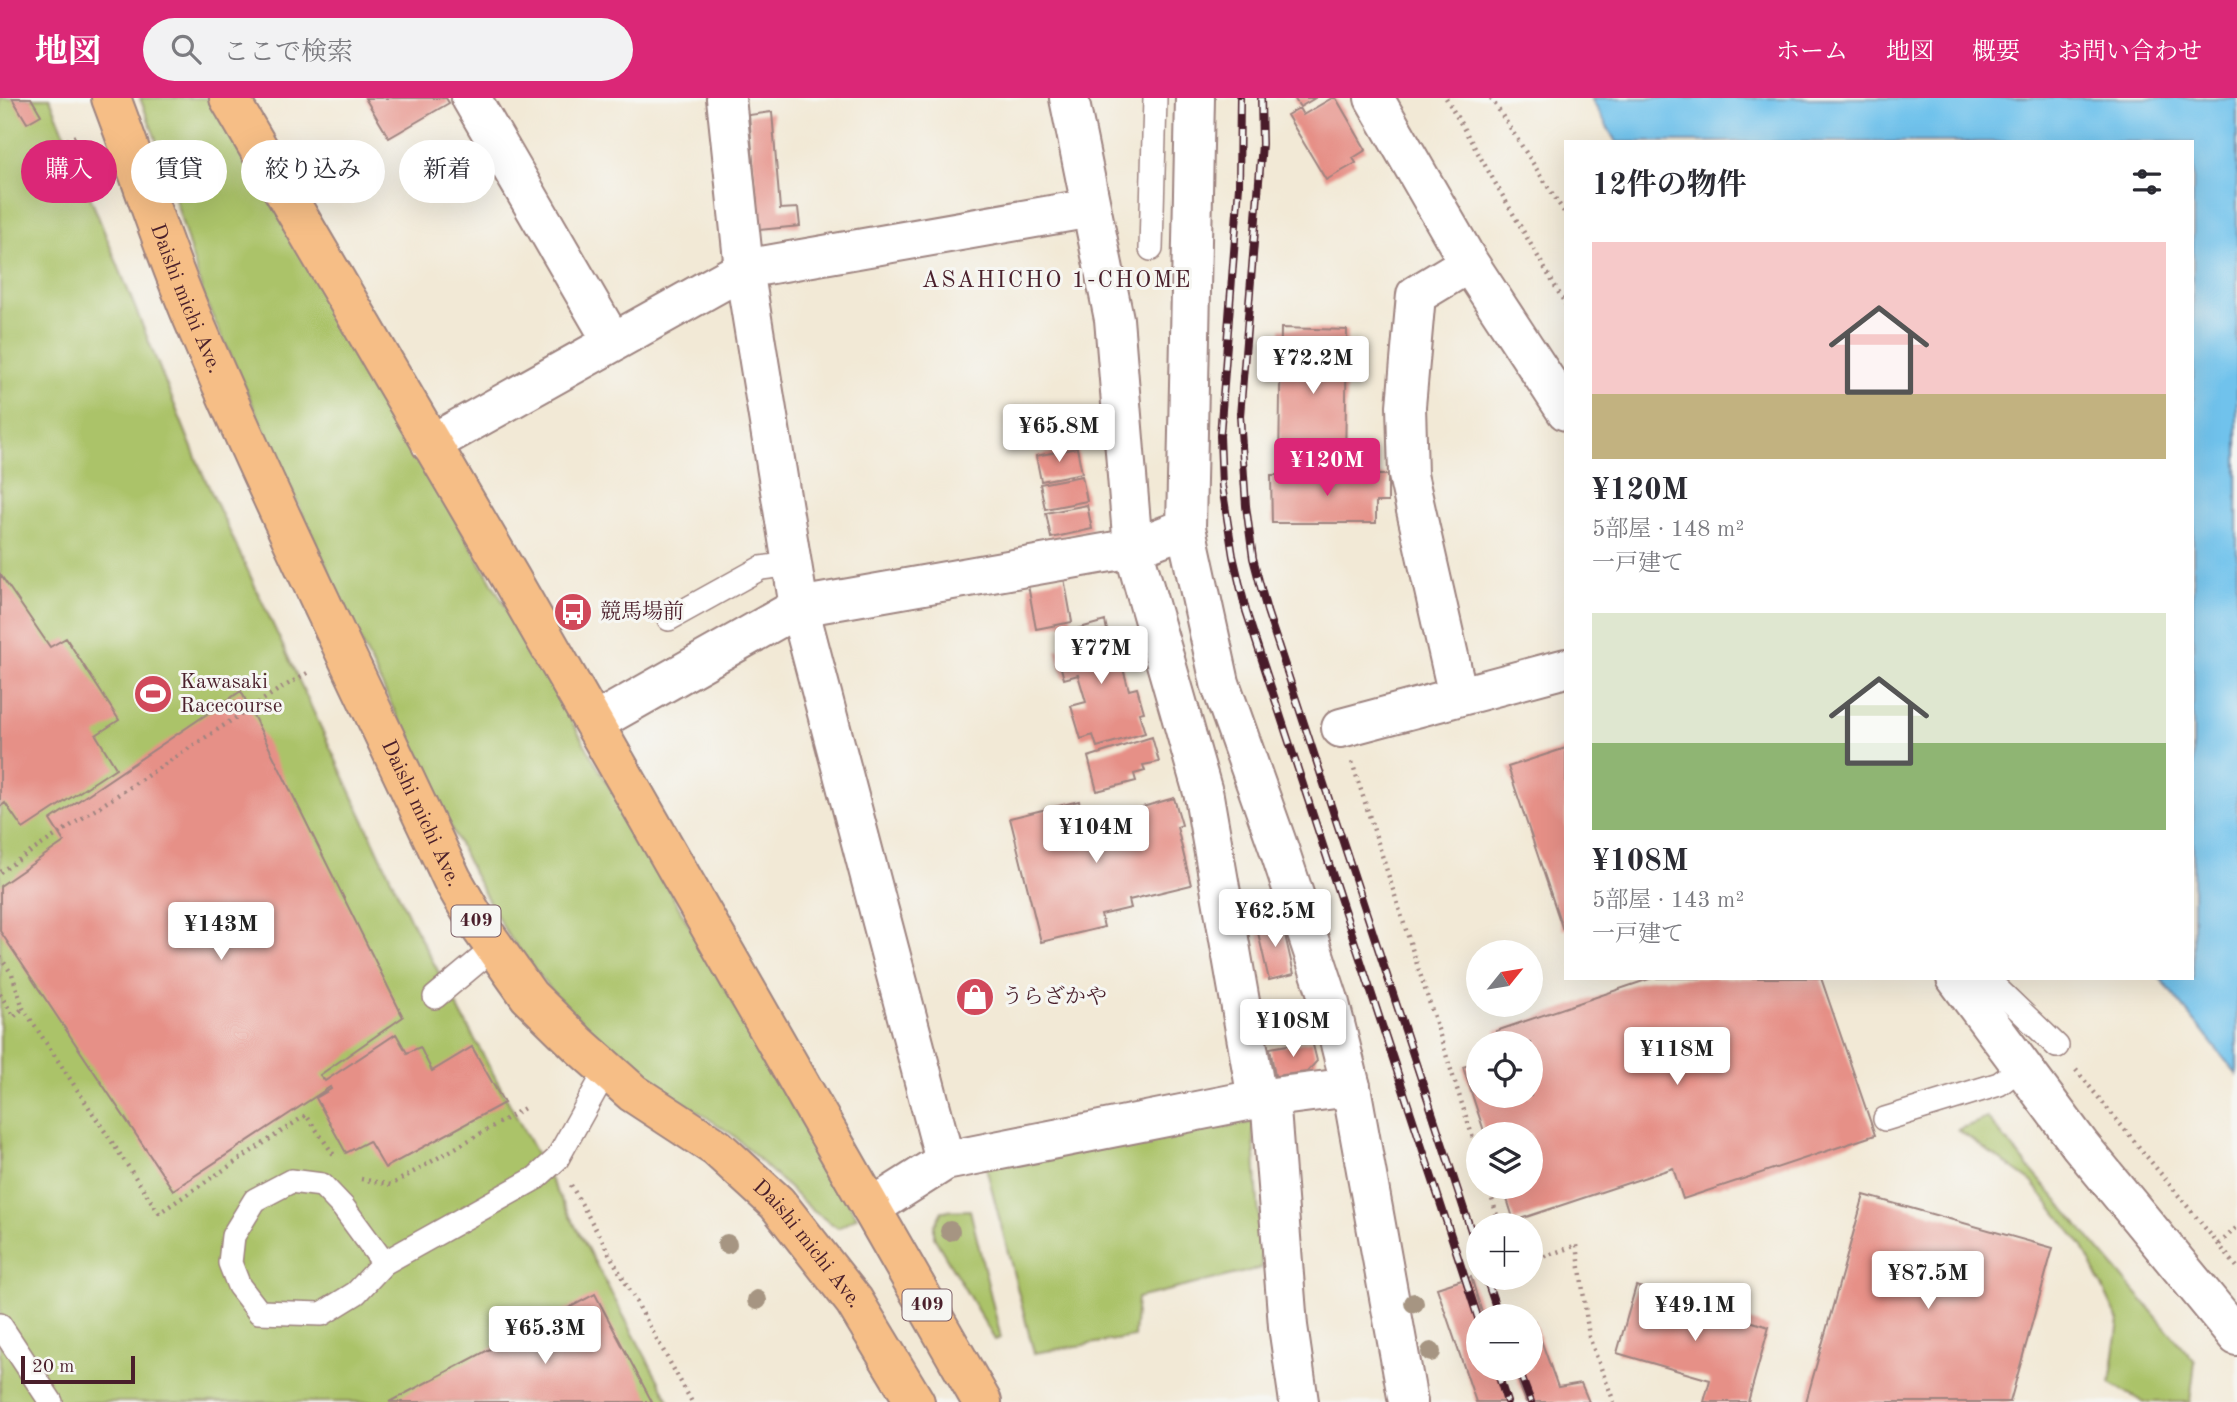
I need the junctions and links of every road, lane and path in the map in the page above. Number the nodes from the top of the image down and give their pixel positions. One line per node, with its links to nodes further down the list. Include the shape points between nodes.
1 (111, 98): 33 (highway, Daishi michi Ave. / 409, via 195,324 249,445 452,879)
2 (229, 98): 21 (highway, 409)
3 (471, 98): 19 (street)
4 (726, 98): 17 (street)
5 (1069, 98): 13 (street)
6 (1155, 98): 15 (lane)
7 (1195, 98): 22 (street)
8 (1374, 98): 16 (street)
9 (1446, 98): 18 (path)
10 (1491, 98): 14 (path)
11 (76, 136): 12 (path)
12 (68, 140)
13 (1091, 208): 17 (street); 23 (street, via 1114,318)
14 (1564, 212)
15 (1152, 249)
16 (1469, 262): 20 (street); 29 (street, via 1416,295 1406,405 1408,475)
17 (744, 269): 19 (street); 24 (street)
18 (1564, 302)
19 (612, 341): 21 (street)
20 (1564, 408)
21 (431, 444): 30 (highway, 409)
22 (1186, 528): 23 (street); 43 (street, via 1220,683 1329,1000)
23 (1133, 548): 25 (street); 44 (street, via 1204,796)
24 (792, 564): 25 (street); 26 (lane, via 761,568)
25 (799, 607): 30 (street); 49 (street)
26 (669, 619)
27 (1564, 669): 29 (street)
28 (311, 671): 32 (path)
29 (1458, 696): 31 (street)
30 (594, 723): 52 (highway, 409)
31 (1341, 728): 47 (path)
32 (0, 872)
33 (495, 947): 38 (lane); 42 (highway, Daishi michi Ave. / 409, via 529,996)
34 (0, 957): 39 (path, via 12,974)
35 (1957, 980): 41 (street)
36 (1988, 980): 40 (lane)
37 (0, 994): 39 (path, via 14,1017)
38 (435, 997)
39 (23, 1008): 50 (path, via 159,1213 306,1115)
40 (2057, 1046): 54 (path)
41 (2022, 1067): 46 (lane, via 1999,1084); 59 (street)
42 (607, 1069): 48 (lane); 62 (highway, Daishi michi Ave. / 409, via 633,1093 717,1148 777,1203 854,1301)
43 (1351, 1087): 44 (street); 65 (street)
44 (1264, 1098): 49 (street); 64 (street)
45 (528, 1106): 51 (path, via 391,1185 364,1181)
46 (1885, 1119)
47 (1468, 1122)
48 (557, 1160): 56 (lane, via 536,1178); 61 (path)
49 (945, 1161): 52 (street)
50 (345, 1165)
51 (354, 1173)
52 (871, 1208): 63 (highway, 409)
53 (2237, 1227): 54 (path)
54 (2219, 1244): 57 (path)
55 (1543, 1257): 66 (path, via 1577,1245 1589,1337)
56 (384, 1263): 56 (lane, via 356,1293 322,1314 259,1312 239,1286 230,1263 233,1236 255,1200 291,1181 322,1185)
57 (2237, 1267)
58 (0, 1325): 60 (lane)
59 (2237, 1336)
60 (51, 1402)
61 (692, 1402)
62 (915, 1402)
63 (982, 1402)
64 (1299, 1402)
65 (1408, 1402)
66 (1614, 1402)

